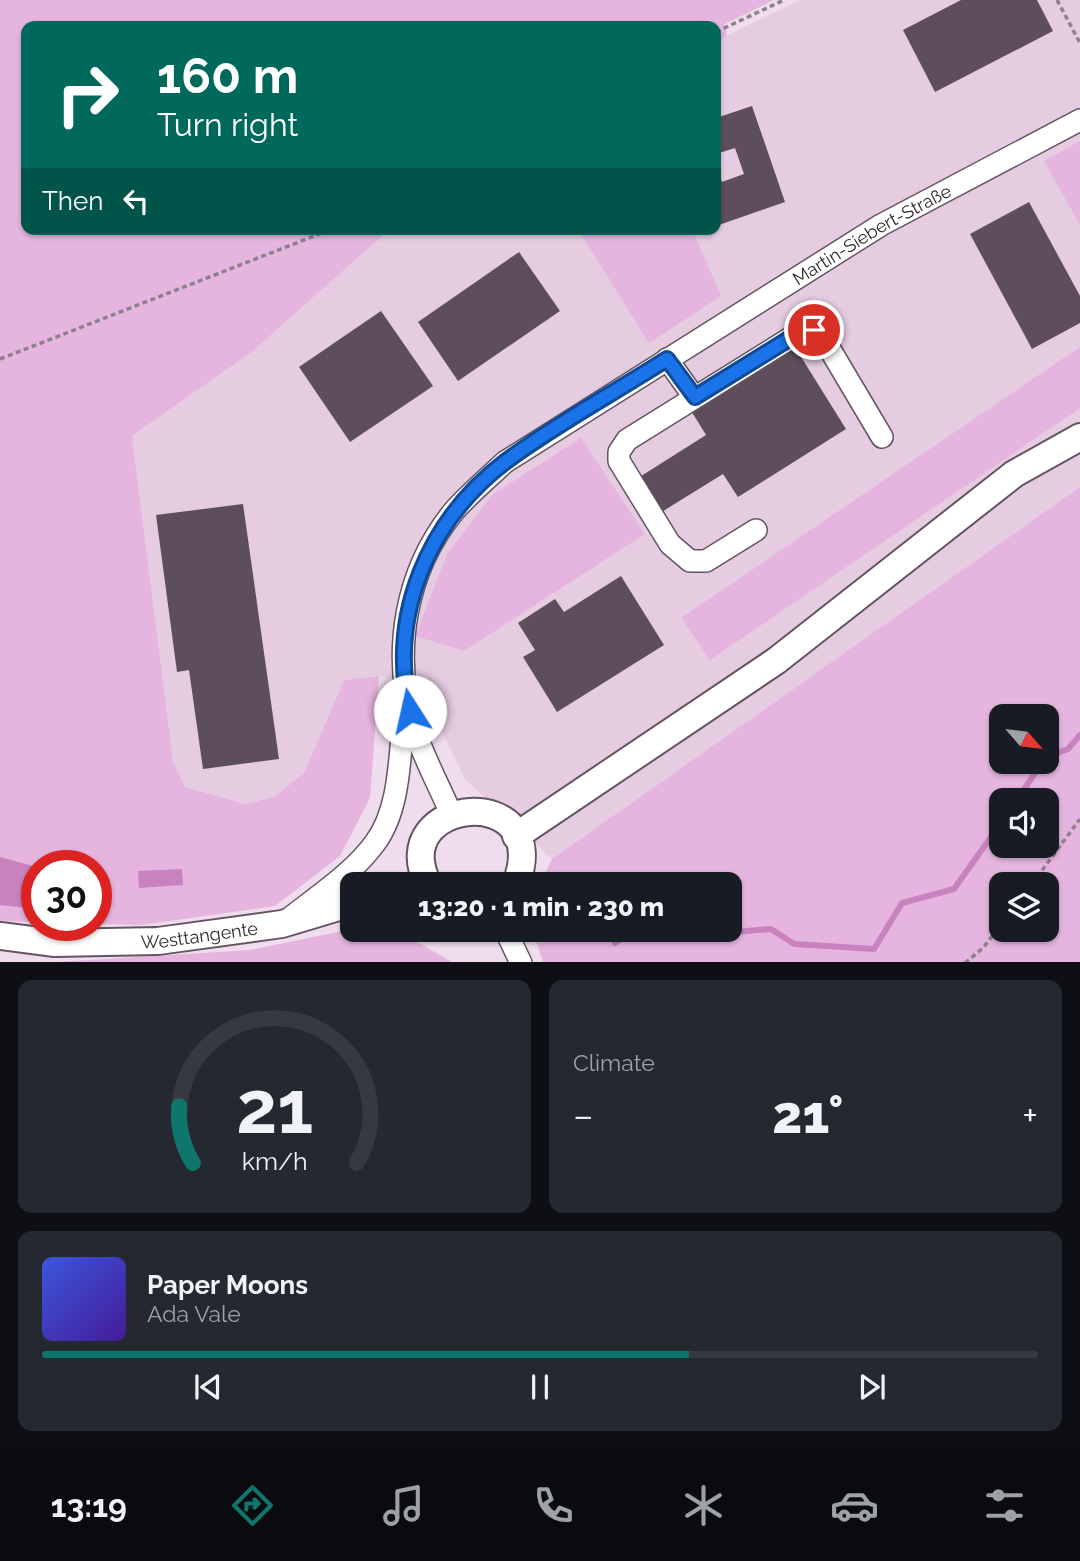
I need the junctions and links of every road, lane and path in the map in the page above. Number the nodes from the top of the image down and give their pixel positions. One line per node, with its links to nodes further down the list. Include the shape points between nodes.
1 (785, 0): 3 (path)
2 (1057, 0): 4 (path)
3 (721, 30)
4 (1080, 43)
5 (1080, 120): 8 (street, Martin-Siebert-Straße, via 881,225)
6 (317, 235): 7 (path)
7 (0, 359)
8 (667, 359): 9 (street); 13 (street, Martin-Siebert-Straße, via 505,463 455,511 432,545 413,587 404,623)
9 (695, 397): 10 (street, via 805,329 814,330 822,335); 12 (street, via 627,440 619,461 670,544 690,561 706,561)
10 (882, 437)
11 (1080, 437): 16 (main road, via 1014,474 776,661)
12 (756, 530)
13 (406, 694): 14 (street, Martin-Siebert-Straße, via 414,727); 21 (street, via 394,797 376,842 355,866)
14 (451, 814): 16 (main road, via 466,810 495,815); 17 (main road, via 429,833)
15 (1080, 819): 19 (path)
16 (516, 836): 18 (main road)
17 (420, 872)
18 (520, 872)
19 (1041, 872)
20 (340, 907): 21 (main road, Westtangente)
21 (282, 924): 22 (main road, Westtangente, via 158,941 55,943)
22 (0, 936)
23 (989, 941): 26 (path)
24 (511, 942): 25 (street)
25 (521, 962)
26 (965, 962)

